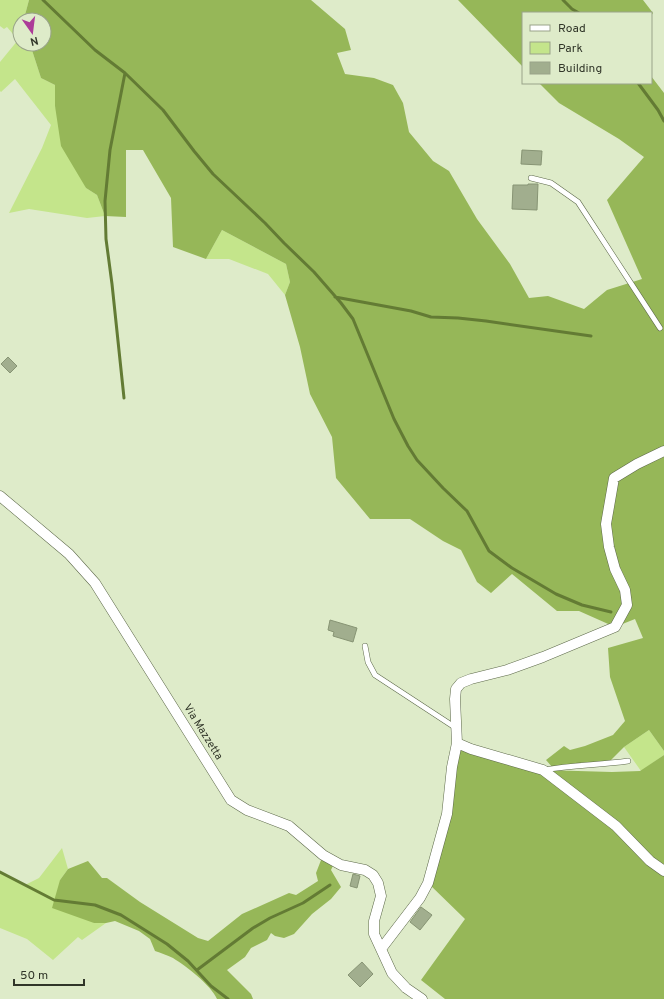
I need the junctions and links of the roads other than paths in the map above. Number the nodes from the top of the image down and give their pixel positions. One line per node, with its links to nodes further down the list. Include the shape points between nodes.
1 (531, 178): 2 (lane, via 551,183 578,202)
2 (660, 328)
3 (664, 451): 6 (street, via 614,478 606,524 609,547 615,569 625,590 627,605 615,627 543,658 461,683 456,689 455,699)
4 (0, 496): 11 (street, Via Mazzetta, via 69,554 95,582 231,800 247,810 289,826 323,855 341,865 365,870 373,875 381,896 374,921 374,934)
5 (364, 646): 6 (lane, via 375,675)
6 (457, 729): 7 (street)
7 (457, 743): 9 (street); 11 (street, via 447,814 428,883 420,898)
8 (628, 761): 9 (lane)
9 (543, 770): 10 (street, via 616,826 650,862)
10 (664, 870)
11 (381, 949): 12 (street, via 392,973 406,988)
12 (422, 999)

